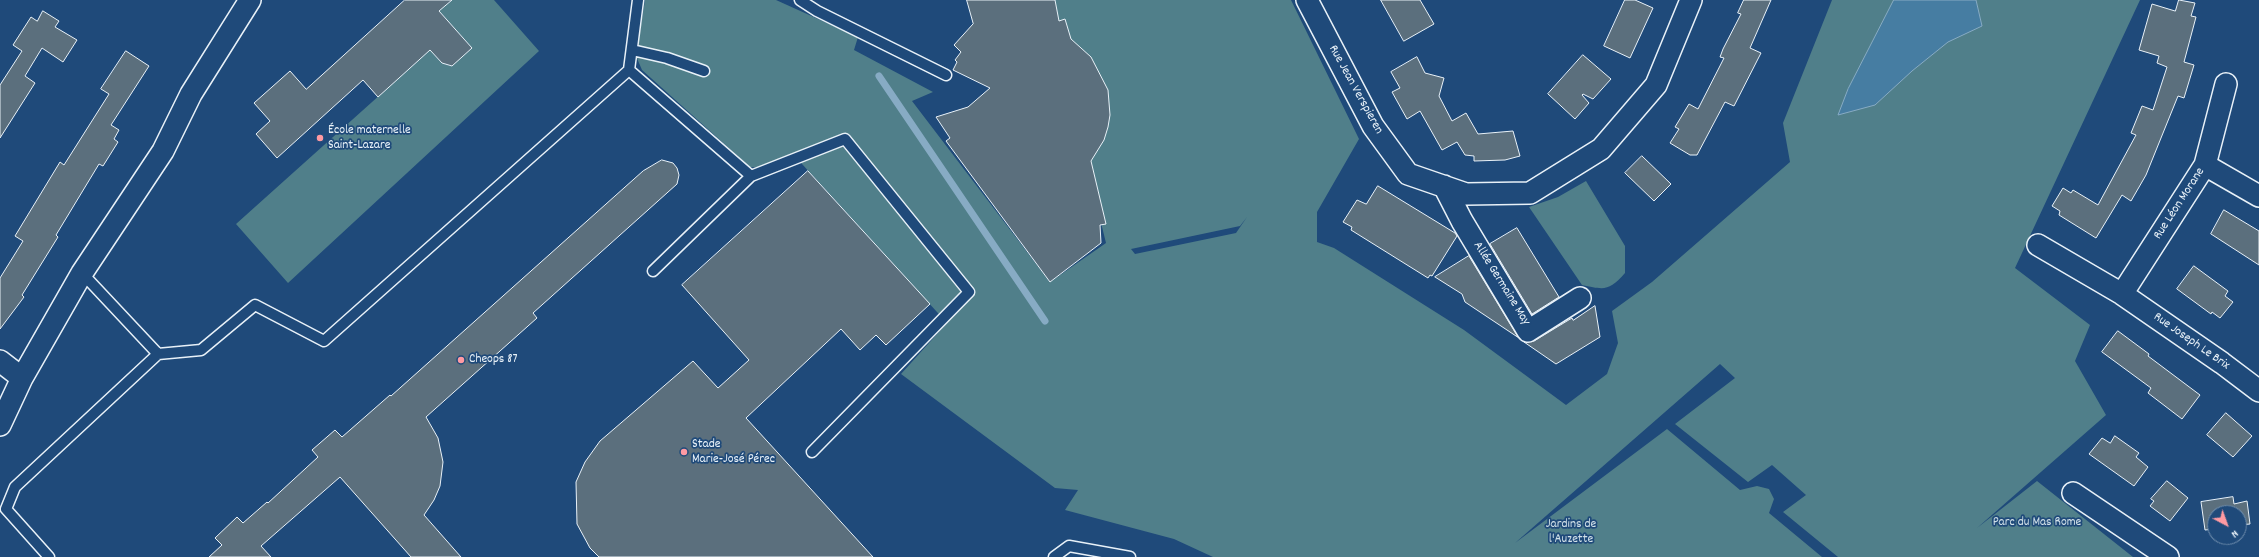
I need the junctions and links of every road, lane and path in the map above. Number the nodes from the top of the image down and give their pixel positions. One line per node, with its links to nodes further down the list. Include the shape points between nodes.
1 (250, 0): 17 (street, via 191,94 164,151)
2 (638, 0): 6 (lane)
3 (800, 0): 9 (lane, via 817,11)
4 (1307, 0): 13 (street, Rue Jean Verspieren, via 1377,132 1408,174)
5 (1691, 0): 13 (street, Rue Jean Verspieren, via 1656,85 1602,149 1530,193 1466,194)
6 (632, 50): 7 (lane); 8 (lane, via 667,58)
7 (629, 70): 12 (lane); 20 (lane, via 324,341 255,305 201,350)
8 (704, 71)
9 (946, 74)
10 (2226, 84): 11 (street, Rue Léon Morane)
11 (2205, 165): 14 (street); 18 (street, Rue Léon Morane)
12 (751, 176): 16 (lane); 25 (lane, via 845,139 969,292)
13 (1444, 186): 19 (street, Allée Germaine May, via 1528,331)
14 (2259, 196)
15 (2038, 245): 18 (street, Rue Joseph Le Brix)
16 (653, 271)
17 (82, 273): 20 (lane); 22 (street)
18 (2122, 294): 23 (street, Rue Joseph Le Brix)
19 (1580, 298)
20 (158, 354): 27 (lane, via 15,487 6,509)
21 (0, 361): 22 (street)
22 (22, 378): 24 (street)
23 (2259, 391)
24 (0, 425)
25 (812, 452)
26 (2073, 494): 30 (street)
27 (49, 557)
28 (1054, 557): 29 (lane, via 1069,546)
29 (1130, 557)
30 (2168, 557)

